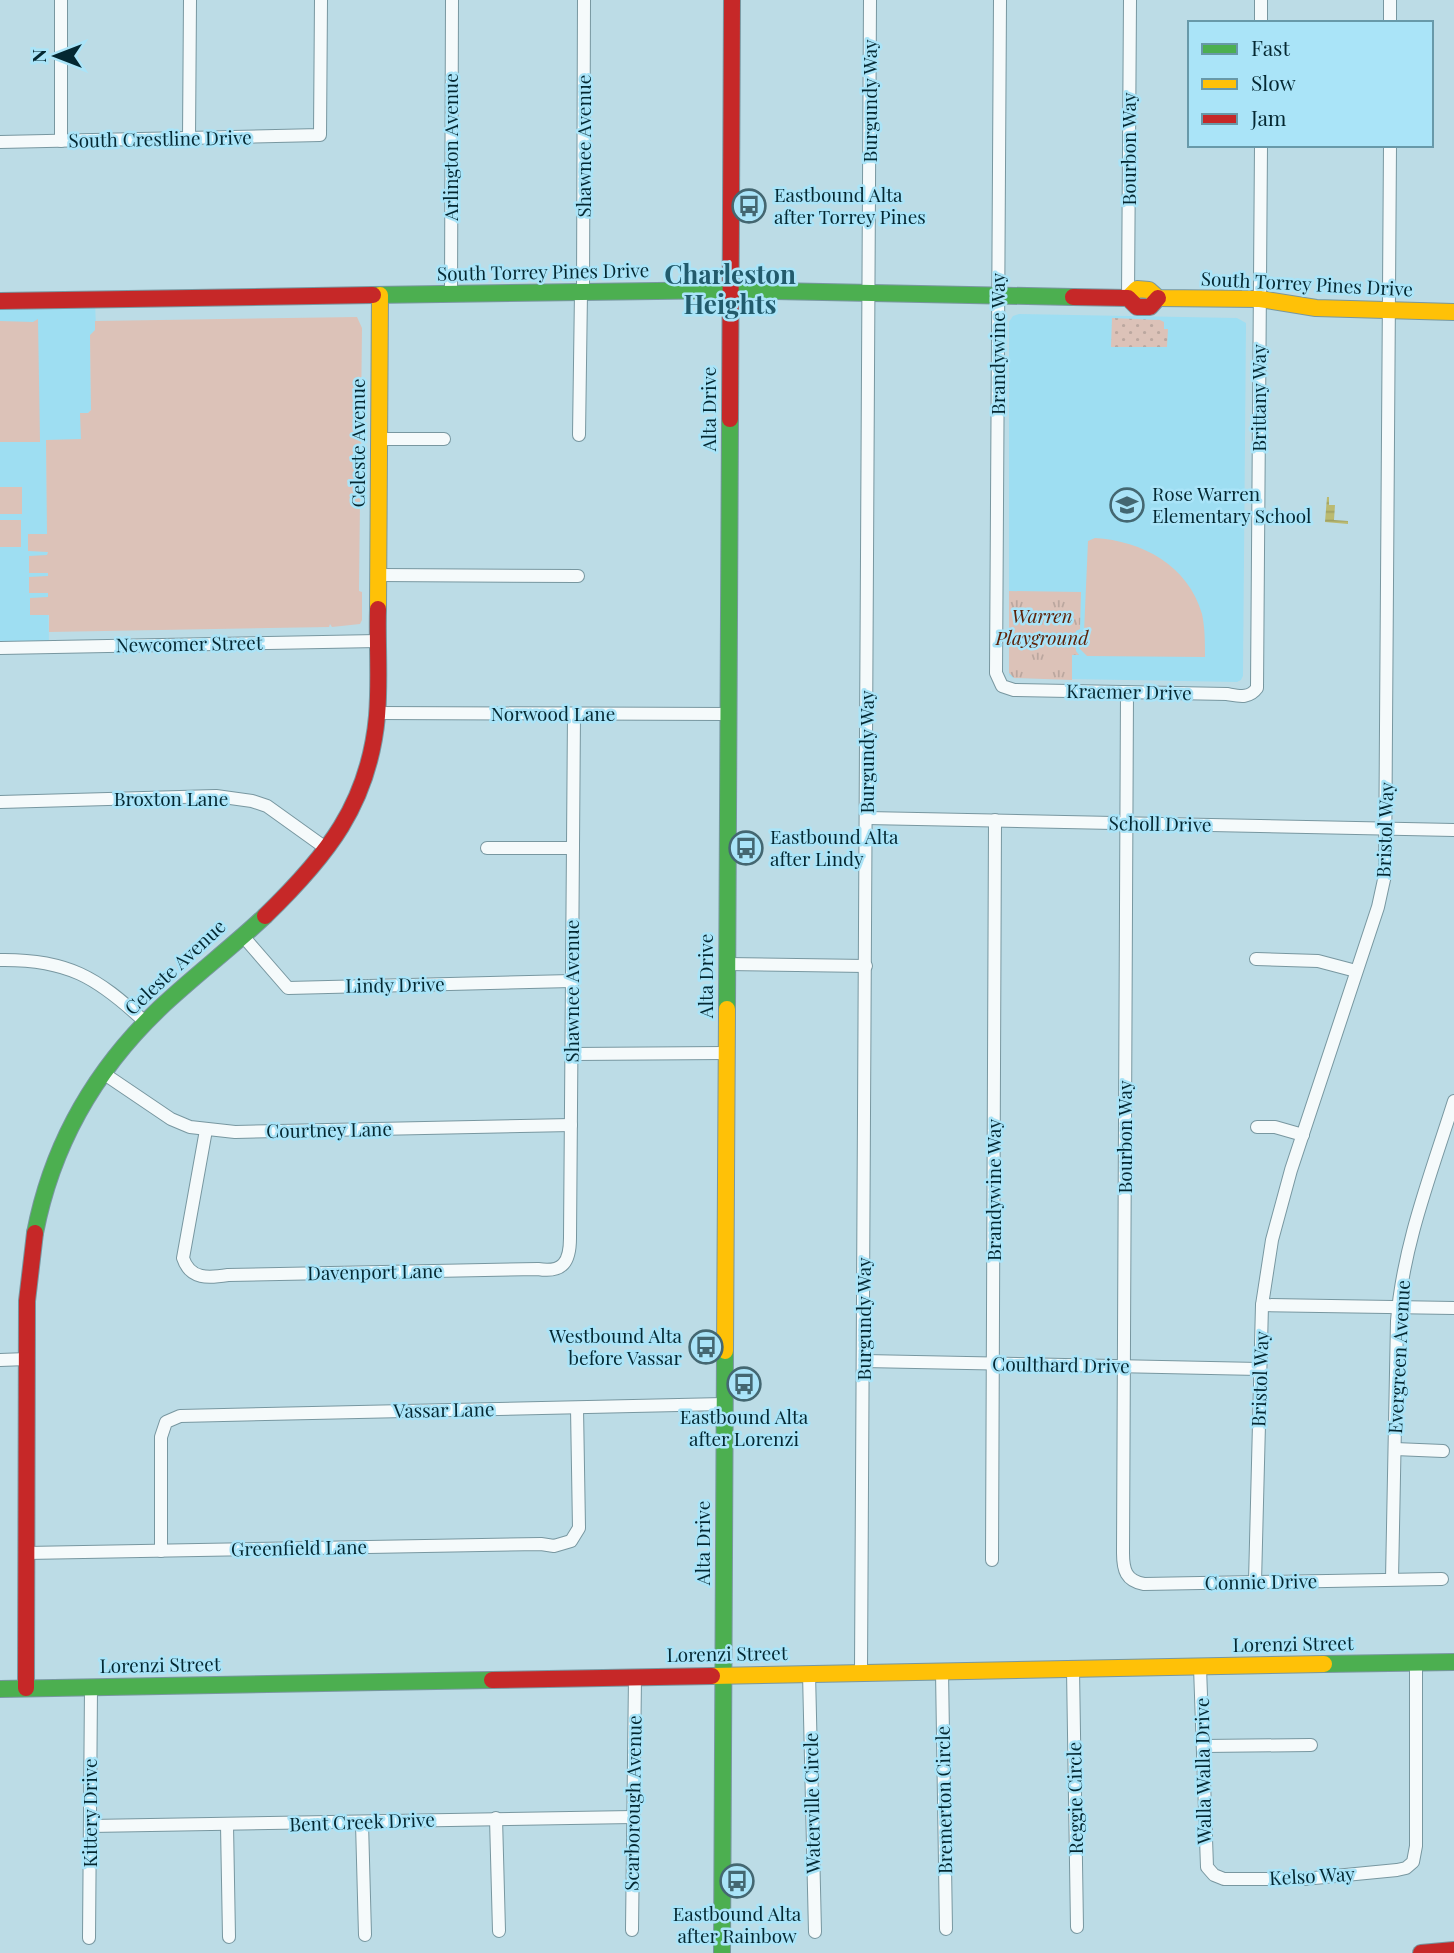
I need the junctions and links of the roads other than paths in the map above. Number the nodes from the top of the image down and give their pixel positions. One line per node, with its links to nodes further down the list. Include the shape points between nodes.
1 (61, 0): 15 (street)
2 (190, 0): 14 (street)
3 (321, 0): 14 (street, South Crestline Drive, via 320,135)
4 (452, 0): 22 (street, Arlington Avenue)
5 (584, 0): 20 (street, Shawnee Avenue)
6 (732, 0): 19 (main road, Alta Drive)
7 (870, 0): 21 (street, Burgundy Way)
8 (1000, 0): 24 (street, Brandywine Way)
9 (1130, 0): 25 (street, Bourbon Way)
10 (1261, 0): 12 (street)
11 (1390, 0): 13 (street)
12 (1261, 21)
13 (1390, 21)
14 (189, 138): 15 (street, South Crestline Drive)
15 (61, 141): 16 (street, South Crestline Drive)
16 (0, 142)
17 (1261, 147): 26 (street, Brittany Way)
18 (1390, 147): 28 (street, Bristol Way)
19 (730, 290): 20 (main road, South Torrey Pines Drive); 21 (main road, South Torrey Pines Drive); 42 (main road, Alta Drive)
20 (582, 292): 22 (main road, South Torrey Pines Drive); 30 (street, Shawnee Avenue)
21 (870, 292): 24 (main road, South Torrey Pines Drive); 44 (street, Burgundy Way)
22 (451, 294): 23 (main road, South Torrey Pines Drive)
23 (380, 295): 27 (main road, South Torrey Pines Drive); 31 (main road, Celeste Avenue)
24 (999, 295): 25 (main road, South Torrey Pines Drive); 37 (street, Brandywine Way, via 996,673)
25 (1128, 298): 26 (main road, South Torrey Pines Drive, via 1137,289 1149,290 1158,298)
26 (1260, 299): 28 (main road, South Torrey Pines Drive, via 1316,309); 39 (street, Brittany Way)
27 (0, 301)
28 (1390, 310): 29 (main road, South Torrey Pines Drive); 47 (street, Bristol Way)
29 (1454, 312)
30 (579, 435)
31 (379, 439): 32 (street); 33 (main road, Celeste Avenue)
32 (444, 439)
33 (379, 575): 34 (street); 35 (main road, Celeste Avenue)
34 (578, 576)
35 (378, 641): 36 (street, Newcomer Street); 40 (main road, Celeste Avenue)
36 (0, 648)
37 (1002, 686): 38 (street, Kraemer Drive)
38 (1127, 692): 39 (street, Kraemer Drive, via 1242,697); 46 (street, Bourbon Way)
39 (1255, 692)
40 (377, 713): 41 (street, Norwood Lane); 51 (main road, Celeste Avenue, via 363,783)
41 (574, 714): 42 (street, Norwood Lane); 50 (street, Shawnee Avenue)
42 (728, 714): 55 (main road, Alta Drive)
43 (0, 802): 51 (street, Broxton Lane, via 216,796 252,801 267,806)
44 (867, 818): 45 (street, Scholl Drive); 56 (street, Burgundy Way)
45 (995, 820): 46 (street, Scholl Drive); 75 (street, Brandywine Way)
46 (1126, 823): 47 (street, Scholl Drive); 76 (street, Bourbon Way)
47 (1387, 829): 48 (street, Scholl Drive); 57 (street, Bristol Way, via 1385,876)
48 (1454, 830)
49 (487, 848): 50 (street)
50 (573, 848): 58 (street, Shawnee Avenue)
51 (327, 849): 52 (main road, Celeste Avenue, via 294,888)
52 (242, 934): 58 (street, Lindy Drive, via 288,988); 59 (main road, Celeste Avenue)
53 (1256, 959): 57 (street, via 1318,961)
54 (0, 960): 59 (street, via 54,964 77,971 103,985)
55 (727, 964): 56 (street); 60 (main road, Alta Drive)
56 (866, 966): 74 (street, Burgundy Way)
57 (1356, 971): 67 (street, Bristol Way)
58 (572, 981): 61 (street, Shawnee Avenue)
59 (145, 1022): 62 (main road, Celeste Avenue)
60 (726, 1053): 61 (street); 78 (main road, Alta Drive)
61 (572, 1054): 64 (street, Shawnee Avenue)
62 (103, 1073): 66 (street, Courtney Lane, via 172,1119); 72 (main road, Celeste Avenue, via 68,1131 41,1205 29,1266)
63 (1454, 1101): 70 (street, Evergreen Avenue, via 1415,1224)
64 (571, 1125): 66 (street, Courtney Lane); 68 (street, Shawnee Avenue, via 570,1255)
65 (1257, 1127): 67 (street)
66 (206, 1130): 68 (street, Davenport Lane, via 183,1258 197,1275 550,1271)
67 (1303, 1135): 69 (street, Bristol Way, via 1279,1209)
68 (563, 1265)
69 (1262, 1305): 70 (street); 77 (street, Bristol Way)
70 (1398, 1307): 71 (street); 80 (street, Evergreen Avenue)
71 (1454, 1308)
72 (27, 1359): 73 (street); 83 (main road, Celeste Avenue)
73 (0, 1360)
74 (864, 1361): 75 (street, Coulthard Drive); 93 (street, Burgundy Way)
75 (993, 1363): 76 (street, Coulthard Drive); 84 (street, Brandywine Way)
76 (1124, 1366): 77 (street, Coulthard Drive); 85 (street, Bourbon Way, via 1123,1553)
77 (1259, 1368): 88 (street, Bristol Way)
78 (724, 1404): 79 (street, Vassar Lane); 96 (main road, Alta Drive)
79 (577, 1408): 82 (street, Vassar Lane, via 180,1416 166,1422 161,1437); 82 (street, Greenfield Lane, via 579,1528 571,1541 554,1546)
80 (1395, 1449): 81 (street); 86 (street, Evergreen Avenue)
81 (1443, 1451)
82 (161, 1551): 83 (street, Greenfield Lane)
83 (26, 1553): 98 (main road, Celeste Avenue)
84 (992, 1560)
85 (1130, 1579): 88 (street, Connie Drive, via 1144,1584)
86 (1392, 1579): 87 (street, Connie Drive); 88 (street, Connie Drive)
87 (1442, 1579)
88 (1255, 1582)
89 (1416, 1662): 90 (main road, Lorenzi Street); 91 (main road, Lorenzi Street); 108 (street, Kelso Way, via 1413,1863 1397,1870 1304,1879 1223,1879)
90 (1454, 1662)
91 (1200, 1667): 92 (main road, Lorenzi Street); 102 (street, Walla Walla Drive)
92 (1073, 1669): 94 (main road, Lorenzi Street); 109 (street, Reggie Circle)
93 (861, 1671): 94 (main road, Lorenzi Street); 95 (main road, Lorenzi Street)
94 (942, 1671): 110 (street, Bremerton Circle)
95 (809, 1674): 96 (main road, Lorenzi Street); 113 (street, Waterville Circle)
96 (723, 1675): 97 (main road, Lorenzi Street); 118 (main road, Alta Drive)
97 (635, 1677): 99 (main road, Lorenzi Street); 103 (street, Scarborough Avenue)
98 (26, 1688): 99 (main road, Lorenzi Street); 100 (main road, Lorenzi Street)
99 (91, 1688): 107 (street, Kittery Drive)
100 (0, 1689)
101 (1311, 1745): 102 (street)
102 (1203, 1746): 108 (street, Walla Walla Drive, via 1205,1863)
103 (633, 1817): 104 (street, Bent Creek Drive); 111 (street, Scarborough Avenue)
104 (496, 1818): 105 (street, Bent Creek Drive); 112 (street)
105 (362, 1823): 106 (street, Bent Creek Drive); 114 (street)
106 (227, 1825): 107 (street, Bent Creek Drive); 115 (street)
107 (90, 1826): 116 (street, Kittery Drive)
108 (1211, 1873)
109 (1077, 1927)
110 (946, 1929)
111 (632, 1930)
112 (499, 1931)
113 (815, 1932)
114 (365, 1935)
115 (229, 1937)
116 (89, 1938)
117 (1454, 1950): 119 (main road)
118 (722, 1953)
119 (1421, 1953)

